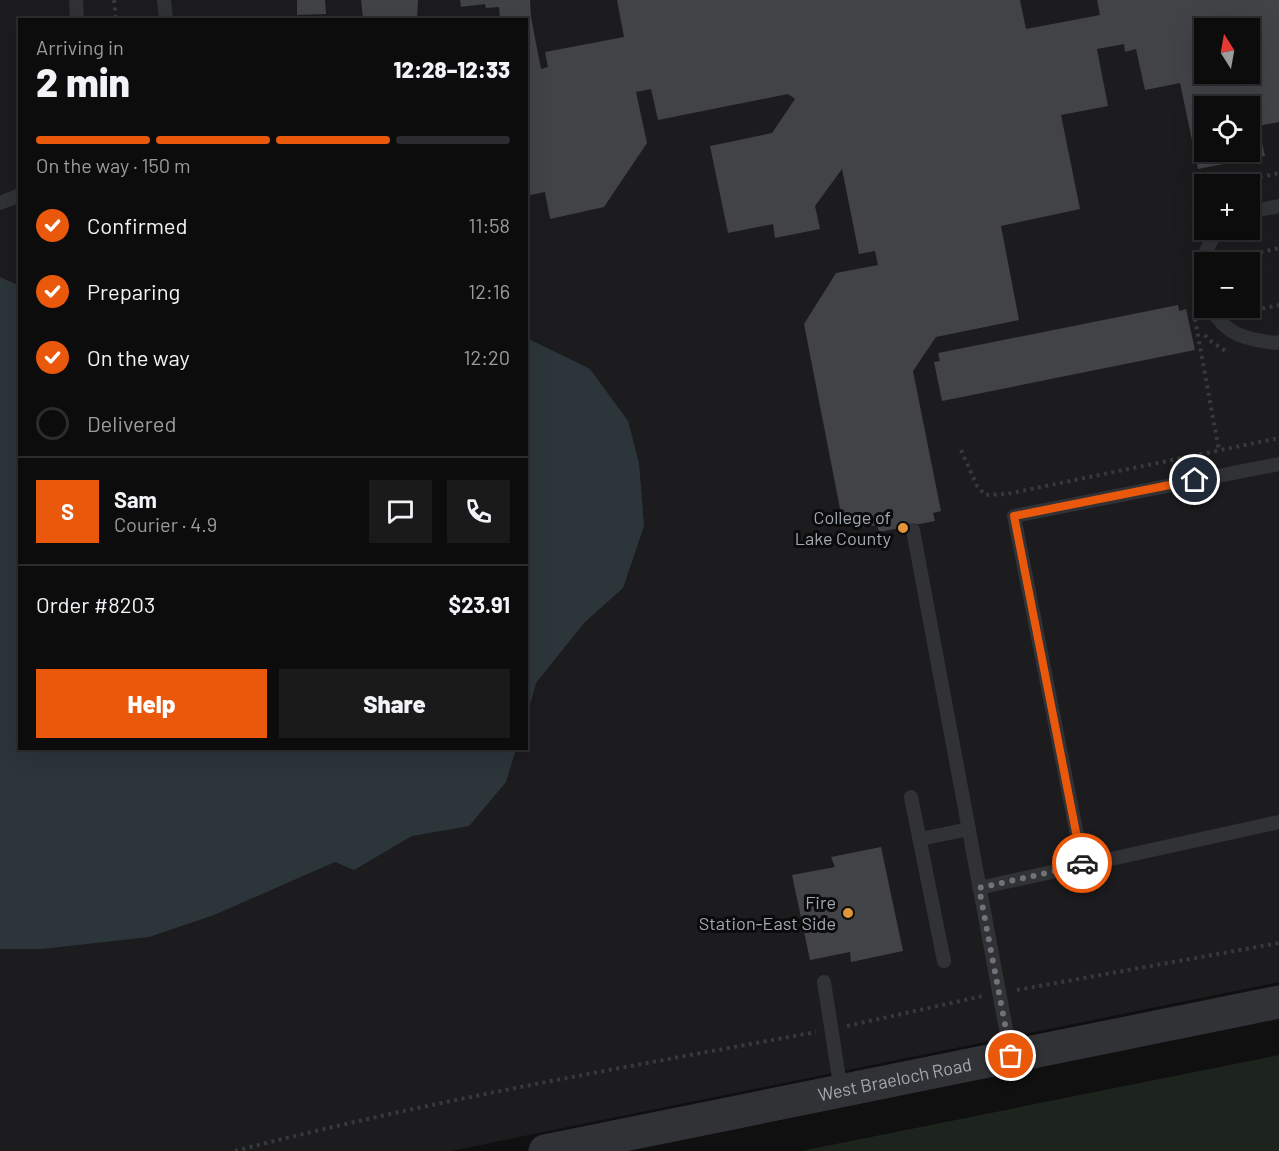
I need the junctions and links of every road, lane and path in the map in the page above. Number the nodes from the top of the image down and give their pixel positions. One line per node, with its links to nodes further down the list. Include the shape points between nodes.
1 (76, 0): 4 (lane)
2 (114, 0): 5 (path)
3 (164, 0): 6 (lane)
4 (77, 18)
5 (116, 18)
6 (166, 18)
7 (1279, 173): 8 (path)
8 (1260, 177)
9 (18, 196): 10 (lane)
10 (0, 204)
11 (1279, 206): 12 (lane)
12 (1260, 210)
13 (1279, 248): 14 (path)
14 (1260, 252)
15 (1279, 305): 16 (path)
16 (1260, 309)
17 (1216, 318): 19 (lane, via 1244,338)
18 (1195, 319): 22 (path)
19 (1279, 342)
20 (1279, 438): 22 (path)
21 (961, 450): 22 (path, via 985,495 1007,494)
22 (1220, 450)
23 (1279, 464): 29 (lane, via 1014,516)
24 (913, 530): 27 (lane)
25 (911, 796): 28 (lane)
26 (1279, 822): 29 (lane)
27 (969, 829): 28 (lane); 30 (lane)
28 (920, 839): 32 (lane)
29 (1083, 865): 30 (lane)
30 (979, 888): 34 (lane)
31 (1279, 943): 34 (path)
32 (944, 961)
33 (824, 982): 36 (lane)
34 (999, 993): 36 (path); 37 (lane)
35 (1279, 1002): 37 (street, West Braeloch Road)
36 (831, 1029): 38 (lane); 39 (path, via 524,1086)
37 (1011, 1056): 38 (street, West Braeloch Road)
38 (841, 1091): 40 (street, West Braeloch Road)
39 (235, 1151)
40 (545, 1151)

